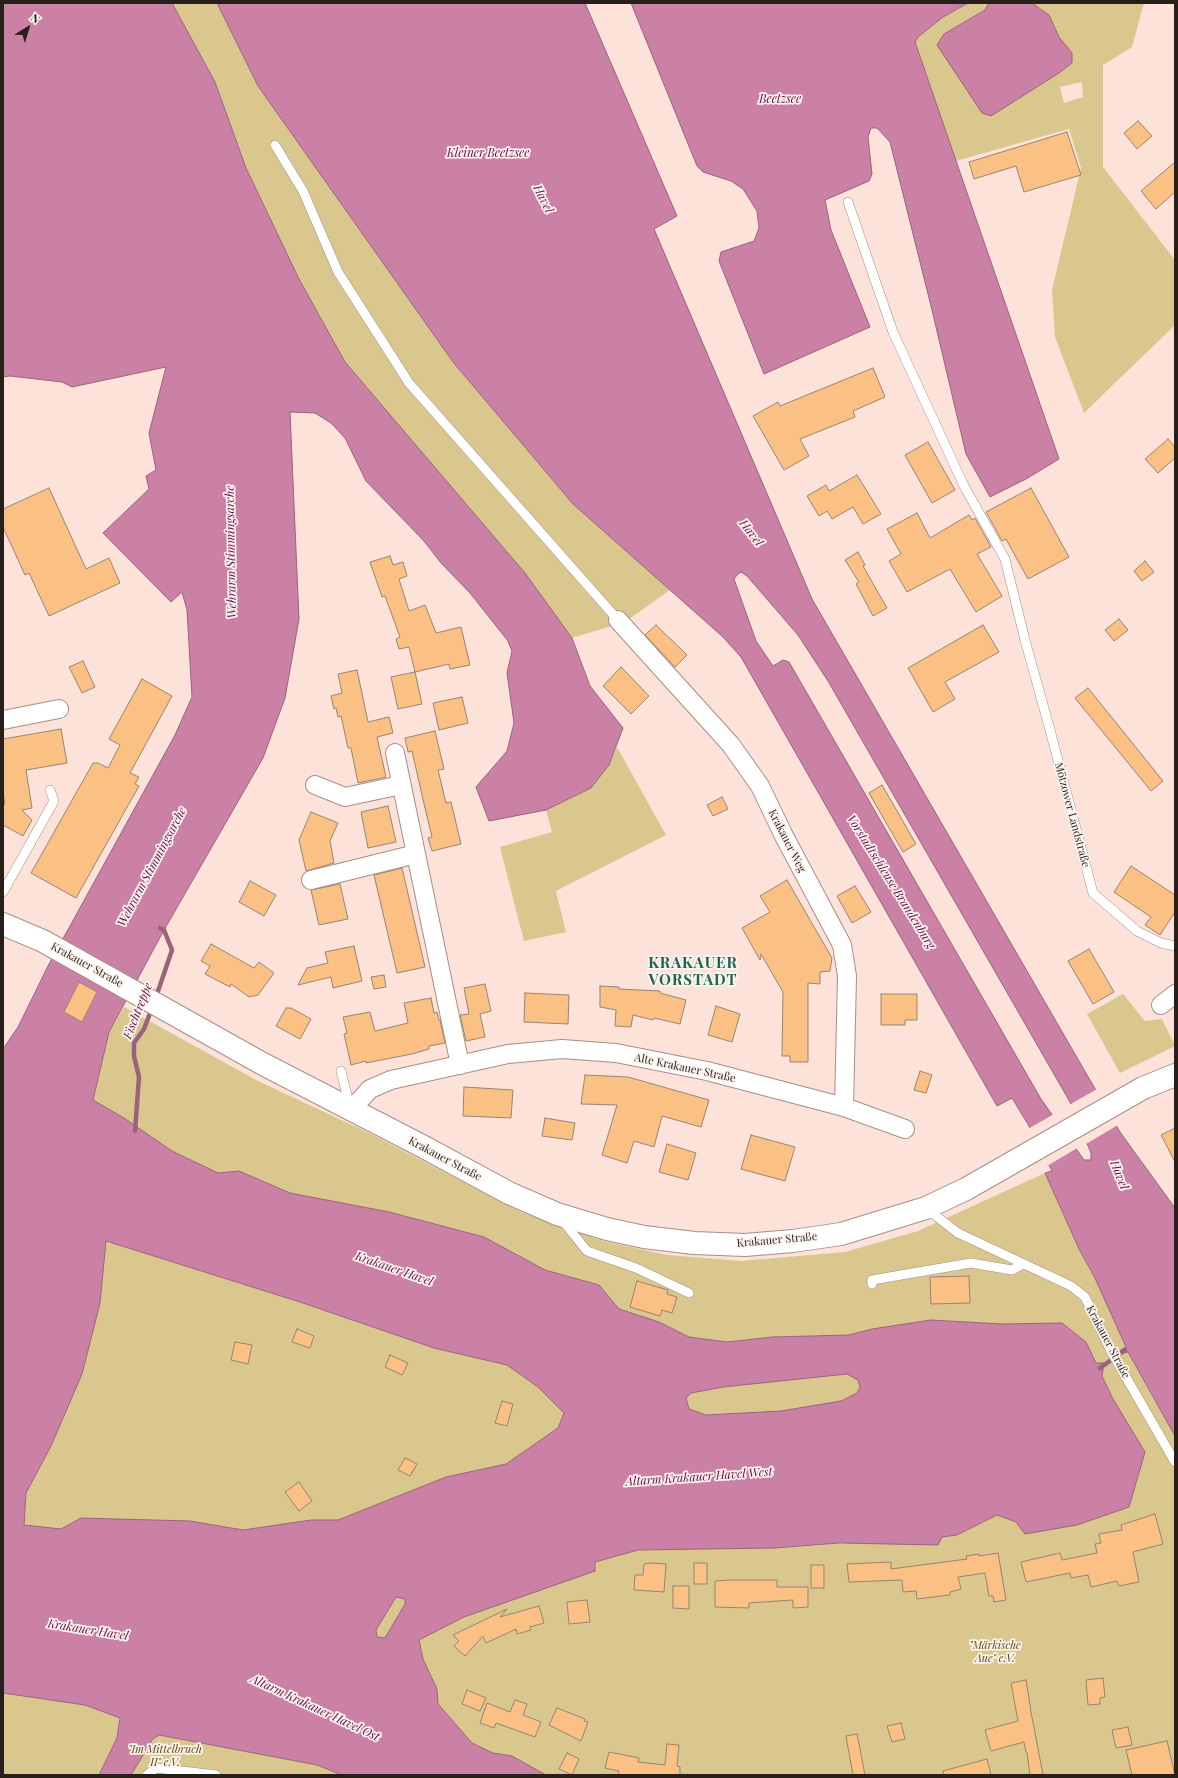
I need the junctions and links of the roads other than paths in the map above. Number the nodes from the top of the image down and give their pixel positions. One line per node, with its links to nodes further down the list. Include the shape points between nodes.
1 (275, 145): 3 (lane, via 303,191 338,272 408,383)
2 (848, 202): 14 (lane, Mötzower Landstraße, via 893,332 964,486 1005,559 1093,893 1137,931 1161,943)
3 (618, 620): 18 (street, Krakauer Weg, via 731,745 760,786 842,945 847,976)
4 (59, 709): 5 (street)
5 (3, 720)
6 (395, 753): 8 (street)
7 (315, 785): 8 (street, via 345,797)
8 (401, 785): 10 (street)
9 (50, 790): 12 (lane, via 54,801)
10 (416, 854): 11 (street); 15 (street)
11 (311, 880)
12 (3, 892)
13 (3, 924): 19 (main road, Krakauer Straße, via 43,941)
14 (1175, 946)
15 (460, 1064): 18 (street, Alte Krakauer Straße, via 508,1054 562,1049 616,1053 707,1071); 19 (street, Alte Krakauer Straße, via 391,1080 370,1089)
16 (341, 1071): 19 (lane)
17 (1175, 1075): 21 (main road, Krakauer Straße, via 1143,1088 1005,1168)
18 (844, 1107): 20 (street, Alte Krakauer Straße)
19 (350, 1111): 22 (main road, Krakauer Straße, via 509,1193)
20 (905, 1130)
21 (926, 1208): 22 (main road, Krakauer Straße, via 841,1234 745,1245 694,1243 644,1237); 23 (lane, Krakauer Straße, via 958,1233)
22 (557, 1214): 25 (lane, via 587,1251 636,1268)
23 (1023, 1264): 24 (lane, via 1012,1270 971,1263 872,1280); 26 (lane, Krakauer Straße, via 1071,1286 1085,1297 1114,1357)
24 (872, 1284)
25 (689, 1293)
26 (1175, 1462)
27 (147, 1775): 28 (lane, via 156,1768)
28 (216, 1775)

